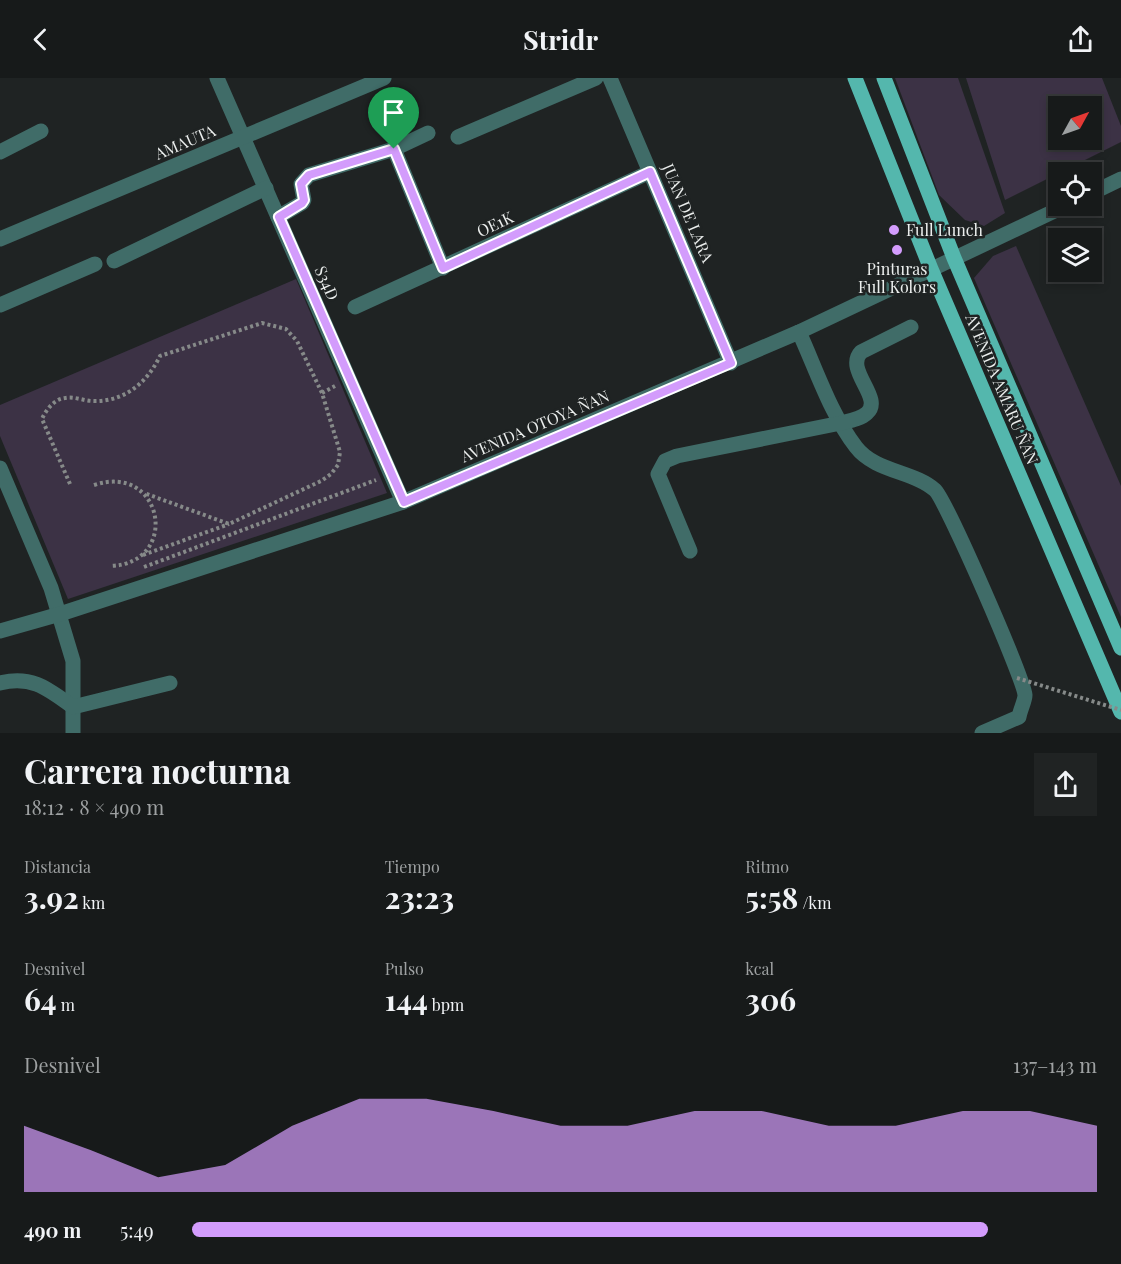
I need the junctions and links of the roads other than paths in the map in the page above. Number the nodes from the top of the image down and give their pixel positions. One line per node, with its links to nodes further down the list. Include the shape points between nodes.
1 (218, 78): 9 (street, S34D)
2 (384, 78): 9 (street, AMAUTA)
3 (596, 78): 10 (street)
4 (610, 78): 13 (street, JUAN DE LARA)
5 (855, 78): 24 (main road, AVENIDA AMARU ÑAN)
6 (884, 78): 20 (main road, AVENIDA AMARU ÑAN)
7 (41, 131): 12 (street)
8 (428, 133): 11 (street)
9 (243, 136): 15 (street, S34D); 19 (street, AMAUTA)
10 (458, 137)
11 (394, 149): 18 (street, via 309,175 301,184 302,203); 23 (street)
12 (0, 152)
13 (650, 172): 23 (street, OE1K); 29 (street, JUAN DE LARA)
14 (1121, 179): 16 (street)
15 (266, 188): 18 (street, S34D); 21 (street)
16 (1102, 188)
17 (1048, 214): 20 (street, AVENIDA OTOYA ÑAN)
18 (279, 217): 32 (street, S34D)
19 (0, 239)
20 (954, 258): 24 (street, AVENIDA OTOYA ÑAN); 36 (main road, AVENIDA AMARU ÑAN)
21 (114, 261)
22 (95, 264): 25 (street)
23 (443, 268): 26 (street, OE1K)
24 (931, 269): 28 (street, AVENIDA OTOYA ÑAN); 40 (main road, AVENIDA AMARU ÑAN)
25 (0, 305)
26 (355, 307)
27 (911, 327): 30 (street, via 856,357 855,364 872,401 871,409 866,415)
28 (799, 332): 29 (street, AVENIDA OTOYA ÑAN); 30 (street)
29 (731, 363): 32 (street, AVENIDA OTOYA ÑAN)
30 (841, 423): 33 (street, via 665,461 658,474); 42 (street, via 857,449 884,467 936,490 954,525 1025,695 1019,717)
31 (0, 468): 34 (street)
32 (404, 502): 34 (street, AVENIDA OTOYA ÑAN)
33 (690, 552)
34 (60, 614): 35 (street, AVENIDA OTOYA ÑAN); 39 (street, via 74,661)
35 (0, 631)
36 (1121, 648)
37 (0, 683): 39 (street, via 37,683)
38 (170, 683): 39 (street)
39 (73, 707): 41 (street)
40 (1121, 711)
41 (73, 733)
42 (982, 733)

